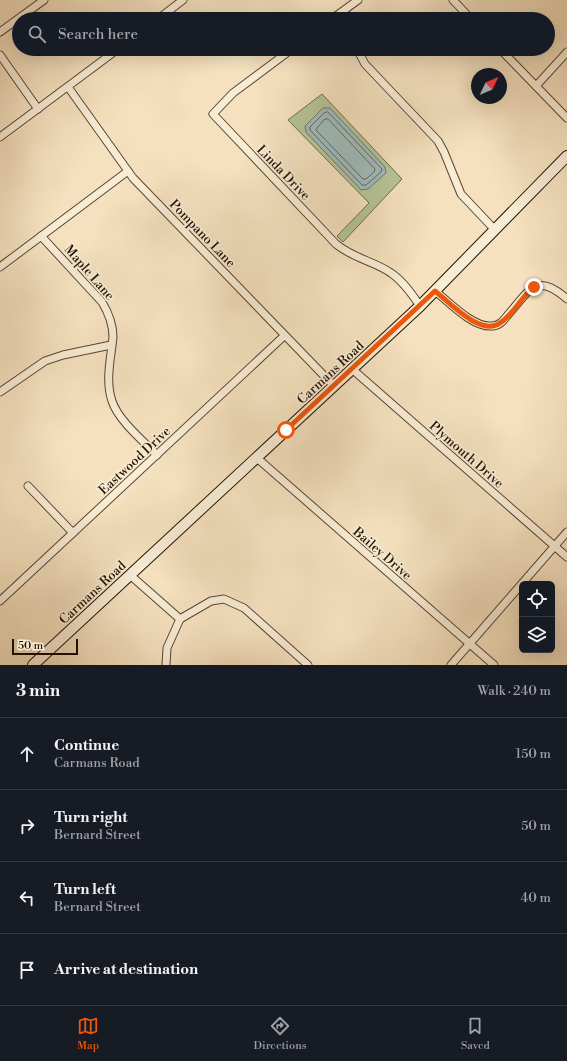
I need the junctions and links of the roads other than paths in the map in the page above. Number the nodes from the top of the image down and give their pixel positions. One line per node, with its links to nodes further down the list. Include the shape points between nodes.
1 (44, 0): 5 (street)
2 (183, 0): 6 (street)
3 (358, 0): 7 (street)
4 (453, 0): 8 (street)
5 (28, 12)
6 (167, 12)
7 (344, 12)
8 (464, 12)
9 (12, 23): 10 (street)
10 (0, 32)
11 (567, 52): 17 (street)
12 (0, 55): 19 (street)
13 (109, 56): 18 (street)
14 (283, 56): 29 (street, Linda Drive, via 233,93 213,114 336,244 357,258 392,273)
15 (361, 56): 24 (street, via 365,64 438,141 461,194)
16 (507, 56): 17 (street)
17 (536, 86): 20 (street)
18 (68, 87): 19 (street); 23 (street, Pompano Lane)
19 (38, 109): 21 (street)
20 (567, 118)
21 (0, 137)
22 (567, 156): 24 (street, Carmans Road)
23 (128, 171): 25 (street); 30 (street, Pompano Lane)
24 (495, 230): 27 (street, Carmans Road)
25 (41, 236): 26 (street); 31 (street, Maple Lane, via 102,302 112,326)
26 (0, 267)
27 (435, 291): 28 (street, via 469,319 492,326 500,324 528,292 540,285 551,286); 29 (street, Carmans Road)
28 (567, 299)
29 (420, 306): 32 (street, Carmans Road)
30 (284, 336): 33 (street, Pompano Lane); 35 (street, Eastwood Drive)
31 (111, 346): 34 (street, via 45,361); 35 (street, Maple Lane, via 108,380 112,402 120,415)
32 (352, 369): 33 (street, Carmans Road); 40 (street, Plymouth Drive)
33 (334, 386): 36 (street, Carmans Road)
34 (0, 392)
35 (157, 455): 39 (street, Eastwood Drive)
36 (257, 458): 42 (street, Carmans Road); 45 (street, Bailey Drive)
37 (28, 486): 39 (street)
38 (567, 532): 40 (street)
39 (73, 533): 43 (street, Eastwood Drive)
40 (555, 546): 41 (street, Plymouth Drive); 45 (street)
41 (567, 556)
42 (130, 575): 44 (street); 46 (street, Carmans Road)
43 (0, 601)
44 (180, 619): 47 (street, via 166,648); 48 (street, via 211,600 224,599 244,608)
45 (469, 644): 49 (street); 50 (street, Bailey Drive)
46 (33, 665)
47 (166, 665)
48 (308, 665)
49 (451, 665)
50 (494, 665)

